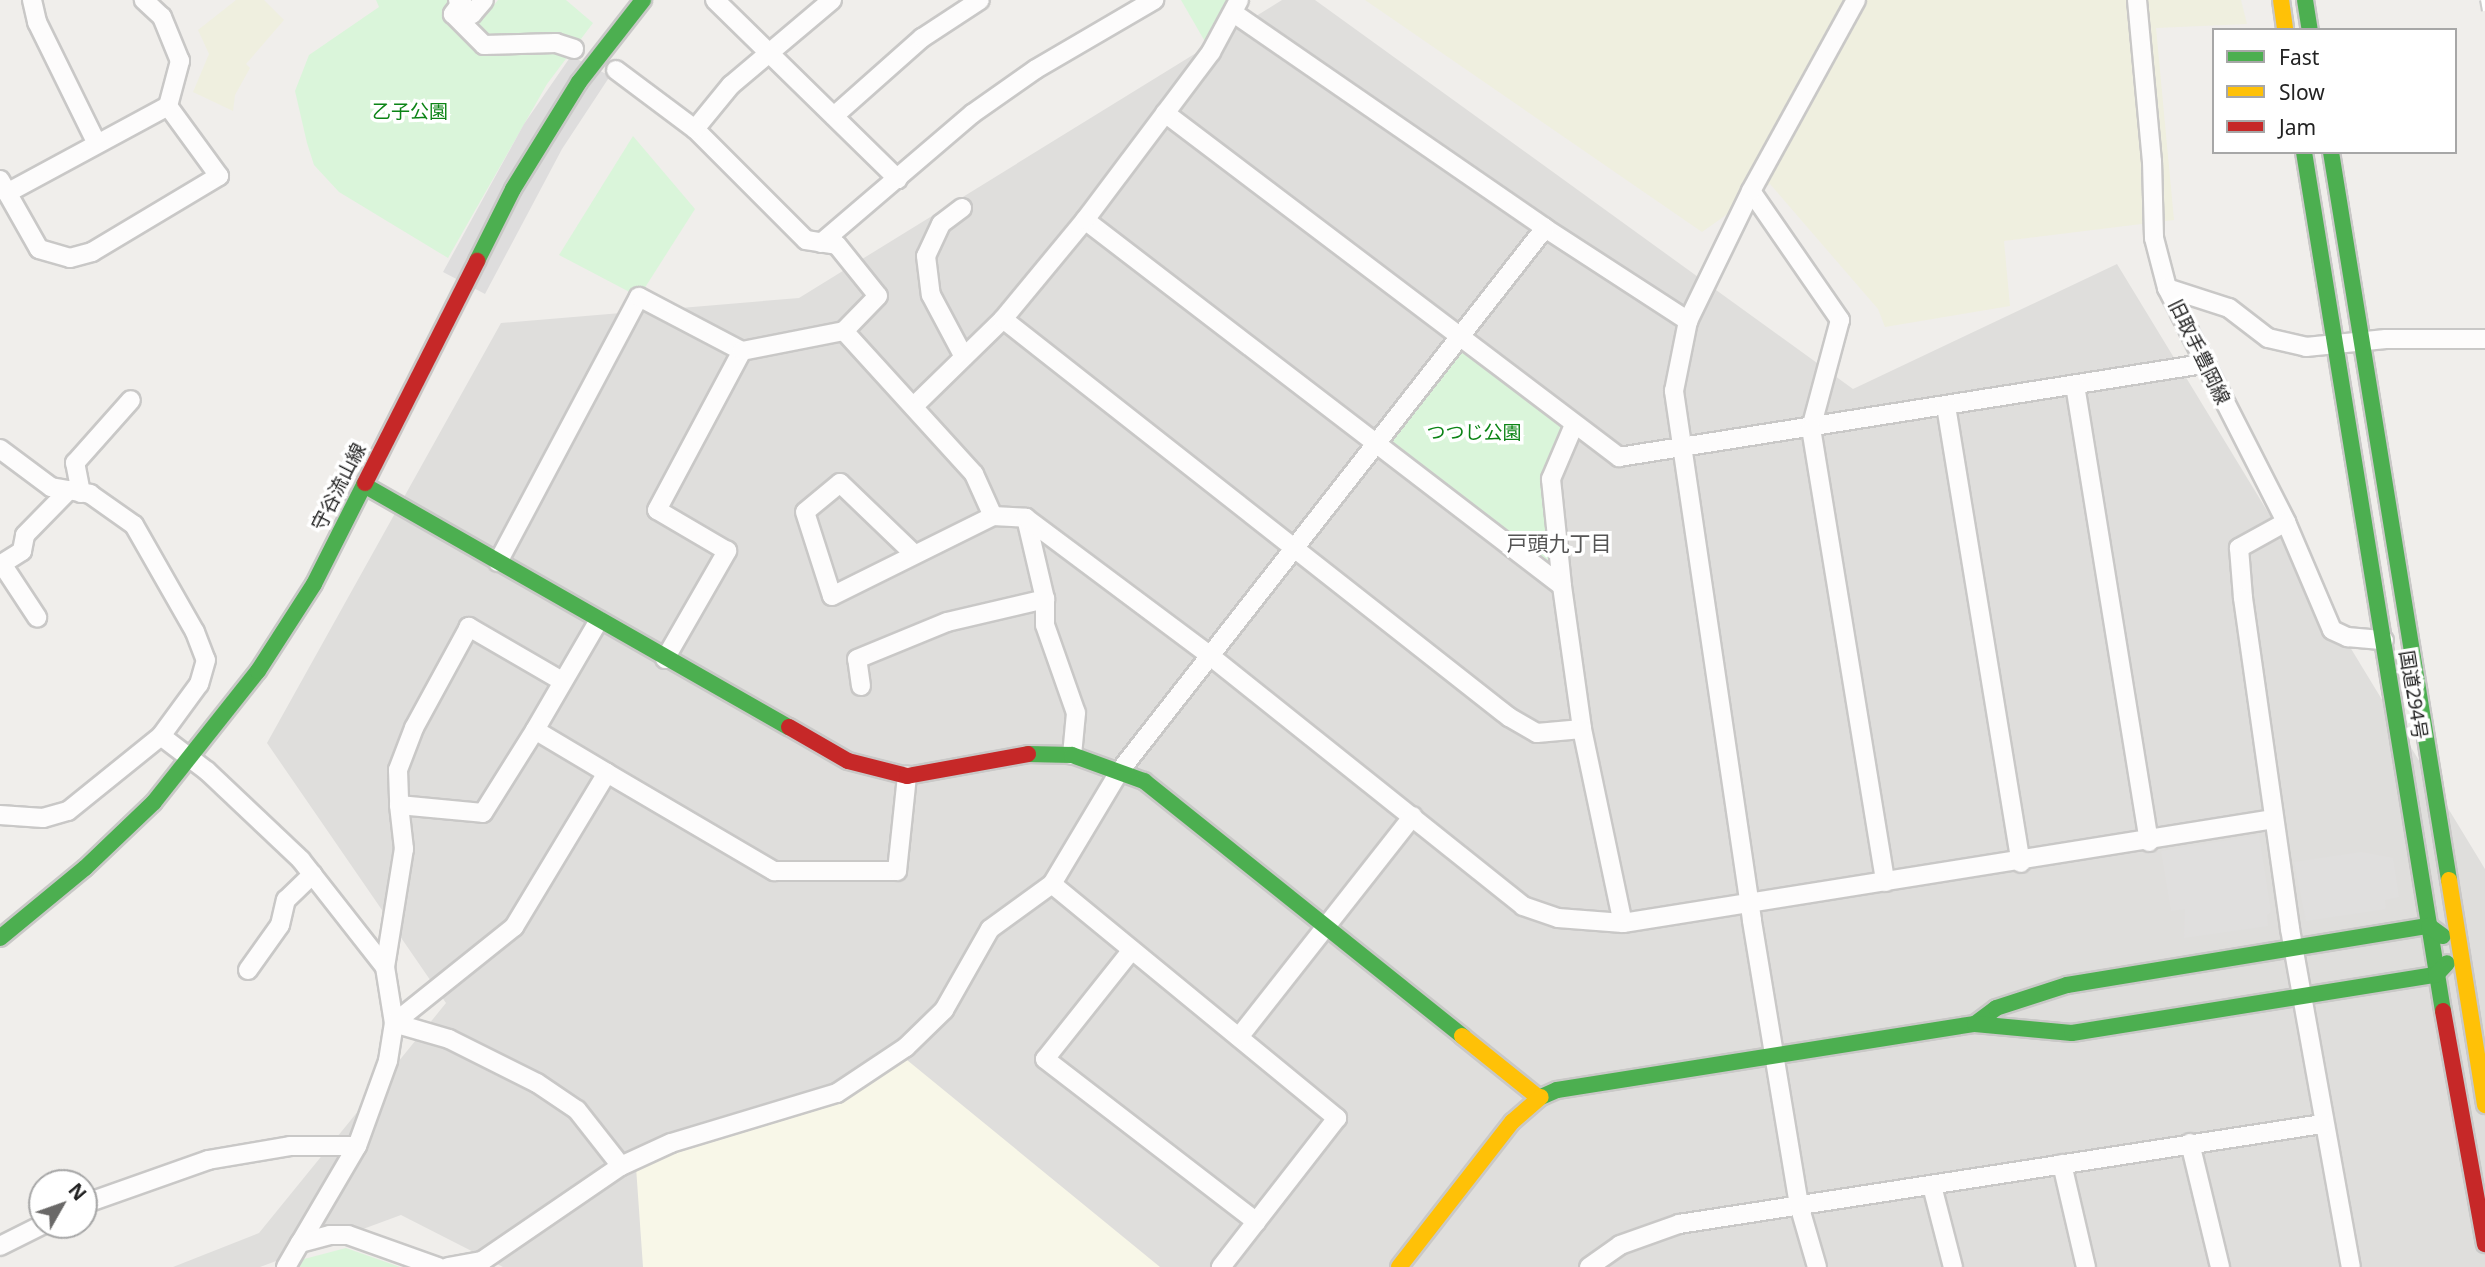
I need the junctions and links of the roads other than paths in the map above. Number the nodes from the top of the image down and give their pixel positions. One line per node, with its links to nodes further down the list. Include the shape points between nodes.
1 (32, 0): 26 (street, via 37,22)
2 (144, 0): 22 (street, via 162,17 180,61)
3 (484, 0): 14 (street, via 472,14)
4 (643, 0): 56 (main road, 守谷流山線, via 590,66 525,166)
5 (715, 0): 20 (street)
6 (832, 0): 20 (street)
7 (980, 0): 24 (street, via 922,38)
8 (1154, 0): 29 (street, via 972,114)
9 (1856, 0): 31 (street)
10 (2137, 0): 36 (street, 旧取手豊岡線, via 2154,238)
11 (2281, 0): 16 (main road)
12 (2305, 0): 17 (main road)
13 (2322, 0): 18 (main road)
14 (459, 1): 19 (street, via 453,14 484,45 556,43)
15 (1237, 7): 23 (street); 34 (street)
16 (2286, 28)
17 (2310, 28)
18 (2322, 28)
19 (574, 49)
20 (769, 53): 24 (street); 25 (street, via 731,85)
21 (616, 70): 25 (street)
22 (168, 106): 26 (street); 30 (street, via 219,176 92,253 70,258 39,249)
23 (1166, 113): 33 (street); 40 (street)
24 (834, 116): 29 (street)
25 (695, 129): 35 (street, via 806,240)
26 (96, 142): 30 (street)
27 (2304, 154): 43 (main road, 国道294号)
28 (2332, 154): 41 (main road, 国道294号)
29 (898, 179): 35 (street)
30 (4, 186)
31 (1751, 191): 38 (street); 52 (street, via 1840,320)
32 (962, 208): 45 (street, via 941,224 926,256 931,295)
33 (1085, 220): 37 (street); 53 (street)
34 (1545, 228): 38 (street); 40 (street)
35 (821, 243): 39 (street, via 837,245 878,296)
36 (2167, 288): 43 (street, via 2229,308 2268,338 2306,347); 46 (street, 旧取手豊岡線)
37 (1003, 318): 45 (street); 61 (street)
38 (1688, 321): 54 (street, via 1674,391)
39 (844, 331): 44 (street); 49 (street)
40 (1460, 338): 51 (street); 53 (street)
41 (2365, 340): 42 (street); 43 (street); 97 (main road, 国道294号)
42 (2485, 340)
43 (2334, 346): 69 (main road, 国道294号)
44 (742, 351): 63 (street, via 639,298); 71 (street, via 657,510 727,551)
45 (964, 357): 49 (street)
46 (2203, 364): 47 (street); 60 (street, 旧取手豊岡線)
47 (2075, 385): 50 (street); 86 (street)
48 (131, 400): 57 (street, via 75,463)
49 (914, 406): 58 (street, via 974,474)
50 (1946, 406): 52 (street); 87 (street)
51 (1574, 425): 54 (street, via 1619,457); 65 (street, via 1551,479)
52 (1811, 428): 54 (street); 89 (street)
53 (1376, 444): 61 (street); 65 (street)
54 (1681, 448): 91 (street)
55 (0, 449): 57 (street, via 51,487)
56 (364, 485): 63 (main road); 78 (main road, 守谷流山線, via 289,625)
57 (75, 491): 64 (street, via 25,535 22,551); 76 (street, via 134,525 206,660 199,684)
58 (993, 516): 59 (street); 62 (street)
59 (1026, 518): 66 (street); 70 (street)
60 (2286, 522): 69 (street, 旧取手豊岡線, via 2332,629 2347,637); 85 (street, via 2239,548)
61 (1295, 548): 70 (street); 74 (street, via 1510,717 1537,733)
62 (913, 553): 62 (street, via 832,596 805,512 840,483)
63 (498, 562): 68 (main road)
64 (1, 564): 67 (street)
65 (1562, 586): 74 (street)
66 (1045, 598): 73 (street, via 947,622 857,659); 77 (street, via 1045,625 1076,713)
67 (37, 617)
68 (599, 620): 71 (main road); 72 (street)
69 (2384, 640): 93 (main road, 国道294号)
70 (1209, 655): 79 (street); 84 (street)
71 (665, 659): 81 (main road, via 848,761)
72 (562, 681): 75 (street); 82 (street, via 469,627 414,728 398,770)
73 (861, 686)
74 (1582, 729): 92 (street)
75 (535, 730): 80 (street); 82 (street, via 483,813)
76 (161, 736): 78 (street); 83 (street, via 68,811 43,818)
77 (1072, 755): 79 (main road); 81 (main road, via 1010,754)
78 (192, 758): 88 (street); 95 (main road, 守谷流山線, via 119,838)
79 (1119, 772): 90 (street); 94 (main road, via 1144,781)
80 (607, 773): 81 (street, via 774,872 897,871); 104 (street, via 514,927)
81 (907, 776)
82 (399, 805): 99 (street, via 404,849)
83 (0, 815)
84 (1413, 816): 92 (street, via 1524,905 1558,918); 94 (street)
85 (2274, 819): 86 (street); 96 (street)
86 (2149, 842): 87 (street)
87 (2021, 863): 89 (street)
88 (313, 874): 99 (street); 100 (street, via 286,901 280,925)
89 (1885, 882): 91 (street)
90 (1052, 884): 98 (street); 114 (street, via 990,929 944,1010 906,1047 848,1086 671,1143)
91 (1750, 905): 92 (street); 107 (street)
92 (1623, 923)
93 (2429, 926): 96 (main road); 97 (main road); 101 (main road, 国道294号)
94 (1324, 928): 106 (street); 108 (main road)
95 (0, 938)
96 (2293, 946): 103 (street); 105 (main road, via 2067,985 1996,1008)
97 (2461, 948): 101 (main road); 102 (street); 109 (main road, 国道294号)
98 (1132, 951): 106 (street); 118 (street, via 1045,1059)
99 (385, 967): 104 (street)
100 (248, 970)
101 (2436, 975): 103 (main road); 121 (main road, 国道294号)
102 (2485, 984)
103 (2301, 996): 105 (main road, via 2072,1033); 110 (street)
104 (394, 1023): 112 (street, via 388,1060); 114 (street, via 449,1039 537,1083 577,1110)
105 (1975, 1024): 107 (main road)
106 (1239, 1037): 118 (street, via 1337,1118)
107 (1775, 1055): 108 (main road, via 1579,1085); 117 (street)
108 (1539, 1098): 127 (main road, via 1512,1122)
109 (2485, 1105)
110 (2322, 1124): 111 (street); 133 (street)
111 (2190, 1143): 113 (street); 132 (street)
112 (357, 1146): 116 (street, via 290,1146 208,1160); 120 (street)
113 (2062, 1164): 115 (street); 131 (street)
114 (621, 1166): 125 (street, via 482,1261)
115 (1932, 1186): 117 (street); 130 (street)
116 (98, 1199)
117 (1799, 1205): 128 (street, via 1679,1224 1620,1245); 129 (street)
118 (1256, 1222): 126 (street)
119 (28, 1232): 122 (street)
120 (300, 1244): 123 (street); 124 (street, via 348,1235)
121 (2485, 1244)
122 (0, 1246)
123 (286, 1267)
124 (438, 1267)
125 (448, 1267)
126 (1221, 1267)
127 (1399, 1267)
128 (1589, 1267)
129 (1817, 1267)
130 (1953, 1267)
131 (2086, 1267)
132 (2220, 1267)
133 (2351, 1267)

